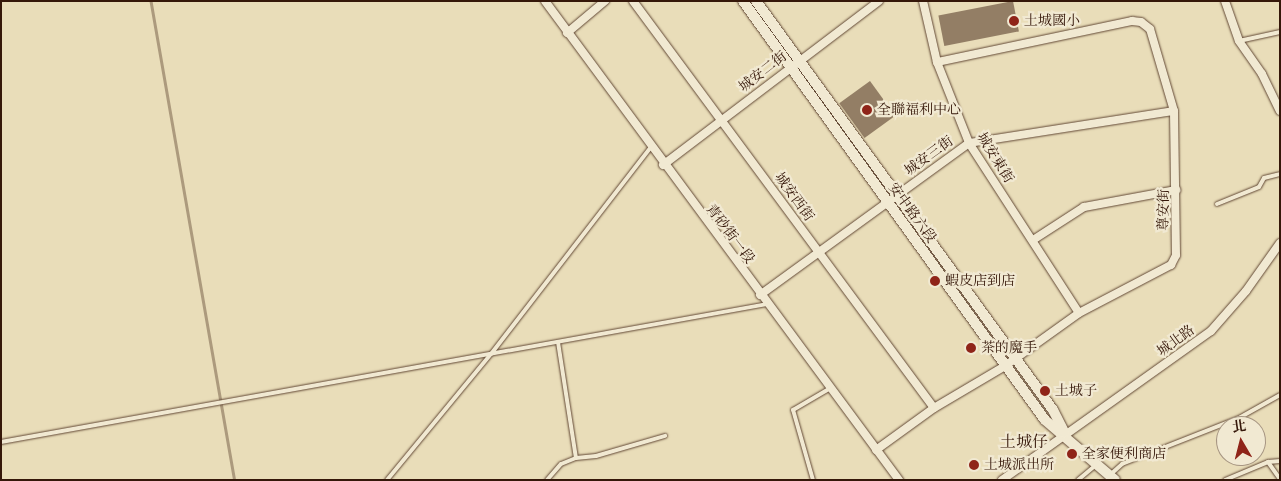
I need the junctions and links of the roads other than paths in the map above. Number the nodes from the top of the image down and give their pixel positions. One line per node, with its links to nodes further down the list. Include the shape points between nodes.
1 (544, 1): 10 (street, 青砂街一段)
2 (605, 1): 10 (street)
3 (632, 1): 17 (street, 城安西街)
4 (743, 1): 14 (street, 安中路六段)
5 (756, 1): 12 (street, 安中路六段)
6 (879, 1): 12 (street, 城安二街)
7 (923, 1): 13 (street, 城安東街)
8 (1225, 1): 11 (street)
9 (1280, 32): 11 (lane)
10 (567, 33): 19 (street, 青砂街一段)
11 (1240, 40): 16 (street)
12 (800, 60): 14 (street, 城安二街); 23 (street, 安中路六段)
13 (937, 62): 15 (street, 尊安街, via 1141,22 1150,29); 18 (street, 城安東街)
14 (791, 66): 17 (street, 城安二街); 24 (street, 安中路六段)
15 (1174, 111): 18 (street, 城安三街); 22 (street, 尊安街)
16 (1280, 111)
17 (722, 120): 20 (street, 城安二街); 28 (street, 城安西街)
18 (969, 143): 23 (street, 城安三街); 26 (street, 城安東街)
19 (650, 148): 20 (street, 青砂街一段); 33 (lane)
20 (663, 165): 29 (street, 青砂街一段)
21 (1280, 174): 25 (lane, via 1264,178 1259,188)
22 (1176, 190): 26 (street, via 1084,207); 31 (street, 尊安街, via 1176,254 1171,265)
23 (897, 194): 24 (street, 城安三街); 34 (street, 安中路六段)
24 (887, 202): 28 (street, 城安三街); 35 (street, 安中路六段)
25 (1216, 204)
26 (1033, 240): 31 (street, 城安東街)
27 (1280, 243): 40 (street, 城北路, via 1246,292 1211,331)
28 (818, 252): 29 (street, 城安三街); 38 (street, 城安西街)
29 (760, 294): 30 (street, 青砂街一段)
30 (767, 304): 32 (lane); 36 (street, 青砂街一段)
31 (1079, 313): 34 (street, 尊安街)
32 (558, 342): 33 (lane); 43 (lane)
33 (491, 354): 41 (lane); 49 (lane)
34 (1015, 359): 35 (street, 尊安街); 40 (street, 安中路六段, via 1054,410)
35 (1005, 366): 38 (street, 尊安街); 40 (street, 安中路六段, via 1045,420)
36 (829, 390): 42 (street, 青砂街一段); 51 (lane, via 793,410)
37 (1280, 395): 47 (lane, via 1239,418 1122,464)
38 (934, 408): 42 (street, 尊安街)
39 (665, 436): 43 (lane, via 596,456)
40 (1066, 436): 46 (street, 安中路六段); 53 (street, 城北路)
41 (1, 442)
42 (876, 450): 52 (street, 青砂街一段)
43 (576, 458): 50 (lane, via 562,464)
44 (1280, 460): 45 (lane)
45 (1268, 462): 48 (lane); 55 (lane)
46 (1096, 465): 47 (street, 安中路六段); 54 (lane)
47 (1112, 478)
48 (1280, 479)
49 (387, 480)
50 (547, 480)
51 (813, 480)
52 (898, 480)
53 (1002, 480)
54 (1078, 480)
55 (1225, 480)

